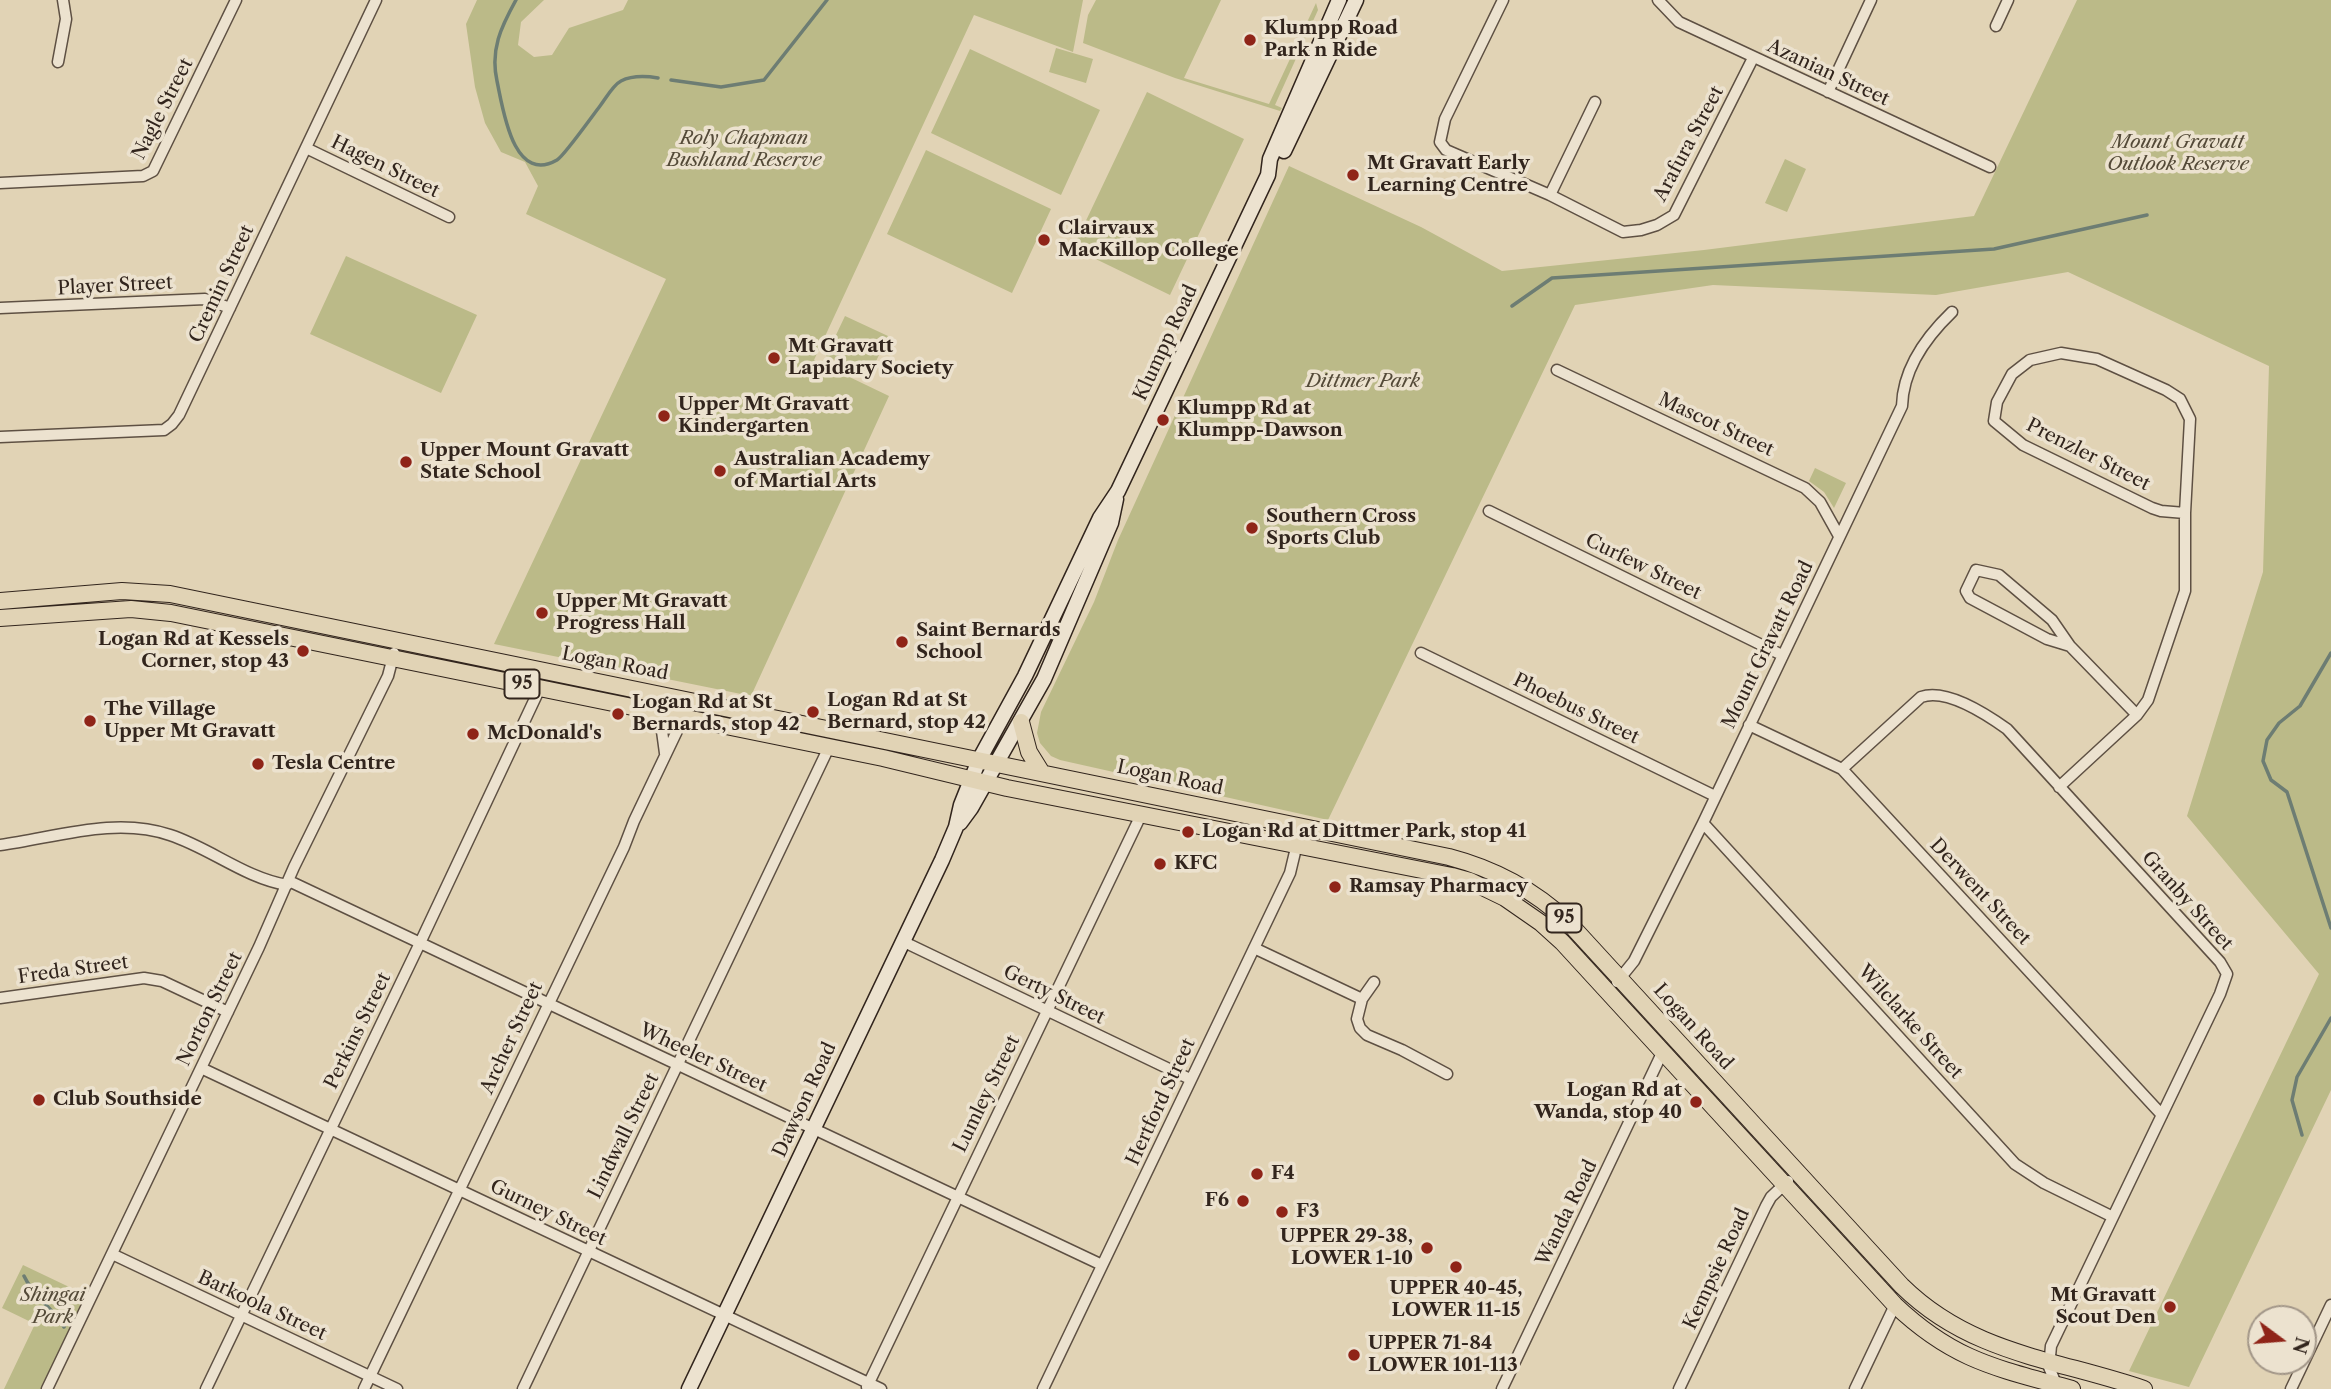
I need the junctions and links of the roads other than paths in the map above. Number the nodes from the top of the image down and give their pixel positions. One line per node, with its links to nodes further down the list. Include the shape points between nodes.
1 (63, 0): 12 (street, via 66,19)
2 (236, 0): 18 (street, Nagle Street, via 153,171 139,177)
3 (376, 0): 15 (street, Cremin Street)
4 (1339, 0): 17 (main road, Klumpp Road, via 1270,159)
5 (1356, 0): 17 (main road, Klumpp Road, via 1279,163)
6 (1503, 0): 19 (street, Arafura Street, via 1445,119 1440,142 1446,150)
7 (1658, 0): 11 (street, Azanian Street, via 1679,22)
8 (1871, 0): 13 (street)
9 (2008, 0): 10 (street)
10 (1996, 26)
11 (1753, 58): 13 (street, Azanian Street); 19 (street, Arafura Street, via 1674,215 1657,225 1623,232)
12 (58, 62)
13 (1828, 92): 16 (street, Azanian Street)
14 (1595, 102): 19 (street)
15 (306, 149): 20 (street, Hagen Street); 22 (street, Cremin Street)
16 (1990, 167)
17 (1268, 175): 26 (main road, Klumpp Road)
18 (0, 183)
19 (1550, 195)
20 (449, 217)
21 (0, 308): 22 (street, Player Street, via 205,299)
22 (230, 308): 25 (street, Cremin Street, via 179,415 164,430)
23 (1952, 312): 29 (street, Mount Gravatt Road, via 1918,352 1902,389 1902,406)
24 (1558, 370): 29 (street, Mascot Street, via 1805,488 1820,502)
25 (0, 437)
26 (1118, 491): 42 (main road, Klumpp Road, via 1111,523 1085,588); 46 (main road, Klumpp Road, via 1100,518 1025,676)
27 (1489, 510): 35 (street, Curfew Street)
28 (2185, 513): 28 (street, Prenzler Street, via 2190,419 2180,399 2097,359 2061,353 2030,360 2012,374 1997,402 1994,421 2023,445 2152,508); 40 (street, Prenzler Street, via 2185,591 2148,700)
29 (1839, 536): 35 (street, Mount Gravatt Road)
30 (0, 601): 32 (main road, Logan Road / 95, via 154,592)
31 (0, 618): 36 (main road, Logan Road / 95, via 159,611)
32 (397, 640): 36 (street, Norton Street); 38 (main road, Logan Road / 95)
33 (2070, 646): 33 (street, via 2047,639 1970,598 1966,591 1976,570 1999,575 2052,620); 40 (street)
34 (1421, 653): 52 (street, Phoebus Street)
35 (1783, 655): 43 (street, Mount Gravatt Road)
36 (393, 658): 37 (main road, Logan Road / 95); 58 (street, Norton Street)
37 (540, 688): 39 (main road, Logan Road / 95); 60 (street, Perkins Street)
38 (685, 700): 41 (street, Archer Street); 46 (main road, Logan Road / 95)
39 (652, 711): 41 (main road, Logan Road / 95); 45 (street, via 662,731)
40 (2137, 715): 51 (street, Prenzler Street)
41 (681, 717): 44 (main road, Logan Road / 95); 45 (street, Archer Street)
42 (1021, 722): 47 (main road, Klumpp Road); 49 (main road, via 1029,752)
43 (1749, 724): 48 (street, Derwent Street); 52 (street, Mount Gravatt Road)
44 (829, 747): 50 (main road, Logan Road / 95); 71 (street, Lindwall Street)
45 (665, 756): 67 (street, Archer Street)
46 (979, 760): 47 (main road, Logan Road / 95); 50 (main road, Klumpp Road)
47 (996, 764): 49 (main road, Logan Road / 95); 50 (main road, Dawson Road)
48 (1842, 769): 51 (street, Granby Street, via 1921,697 1938,694 2007,729); 75 (street, Derwent Street)
49 (1042, 774): 55 (main road, Logan Road / 95)
50 (978, 781): 53 (main road, Logan Road / 95); 59 (main road, Dawson Road, via 971,808 956,827)
51 (2059, 787): 75 (street, Granby Street, via 2227,974)
52 (1716, 796): 54 (street, Mount Gravatt Road)
53 (1141, 815): 56 (main road, Logan Road / 95); 68 (street, Lumley Street)
54 (1703, 823): 62 (street, Mount Gravatt Road, via 1634,961); 82 (street, Wilclarke Street, via 2015,1164)
55 (1301, 827): 56 (street, Hertford Street); 62 (main road, Logan Road / 95, via 1450,857 1502,876 1555,910)
56 (1298, 844): 61 (street, Hertford Street, via 1290,873); 64 (main road, Logan Road / 95, via 1452,876 1487,889 1541,923)
57 (0, 845): 58 (street, Wheeler Street, via 87,831 150,830 179,838 269,881)
58 (288, 883): 60 (street, Wheeler Street); 69 (street, Norton Street)
59 (902, 942): 68 (street, Gerty Street); 77 (main road, Dawson Road)
60 (420, 943): 67 (street, Wheeler Street); 76 (street, Perkins Street)
61 (1254, 948): 66 (street); 74 (street, Hertford Street)
62 (1620, 979): 64 (street, Mount Gravatt Road); 78 (main road, Logan Road / 95)
63 (1374, 982): 66 (street)
64 (1608, 992): 70 (main road, Logan Road / 95)
65 (0, 998): 69 (street, Freda Street, via 144,978 162,981)
66 (1362, 999): 73 (street, via 1357,1019 1367,1035)
67 (548, 1003): 71 (street, Wheeler Street); 80 (street, Archer Street)
68 (1047, 1010): 74 (street, Gerty Street); 81 (street, Lumley Street)
69 (228, 1012): 72 (street, Norton Street)
70 (1663, 1051): 79 (main road, Logan Road / 95); 103 (street, Wanda Road)
71 (677, 1066): 77 (street, Wheeler Street); 83 (street, Lindwall Street)
72 (201, 1068): 76 (street, Gurney Street); 84 (street, Norton Street)
73 (1447, 1074)
74 (1191, 1079): 85 (street, Hertford Street)
75 (2162, 1115): 82 (street, Granby Street)
76 (330, 1129): 80 (street, Gurney Street); 88 (street, Perkins Street)
77 (813, 1129): 81 (street, Wheeler Street); 89 (main road, Dawson Road)
78 (1797, 1172): 79 (street, Kempsie Road); 90 (main road, Logan Road / 95, via 1902,1286 1930,1310 1975,1338)
79 (1784, 1184): 86 (main road, Logan Road / 95); 104 (street, Kempsie Road, via 1766,1206)
80 (459, 1190): 83 (street, Gurney Street); 91 (street, Archer Street)
81 (958, 1196): 85 (street, Wheeler Street); 93 (street, Lumley Street)
82 (2113, 1217): 90 (street, Granby Street)
83 (588, 1252): 89 (street, Gurney Street); 99 (street, Lindwall Street)
84 (111, 1254): 88 (street, Barkoola Street); 95 (street, Norton Street)
85 (1102, 1265): 102 (street, Hertford Street)
86 (1895, 1305): 92 (main road, Logan Road / 95, via 1950,1349 2004,1371); 105 (street)
87 (2331, 1305): 107 (street)
88 (241, 1315): 91 (street, Barkoola Street); 96 (street, Perkins Street)
89 (724, 1315): 93 (street, Gurney Street); 100 (main road, Dawson Road)
90 (2048, 1360): 92 (street); 94 (main road, Logan Road / 95)
91 (370, 1376): 97 (street, Archer Street); 98 (street, Barkoola Street)
92 (2056, 1384): 106 (main road, Logan Road / 95)
93 (867, 1386): 101 (street, Gurney Street)
94 (2136, 1388)
95 (47, 1389)
96 (206, 1389)
97 (364, 1389)
98 (397, 1389)
99 (523, 1389)
100 (689, 1389)
101 (881, 1389)
102 (1043, 1389)
103 (1502, 1389)
104 (1679, 1389)
105 (1855, 1389)
106 (2072, 1389)
107 (2291, 1389)

